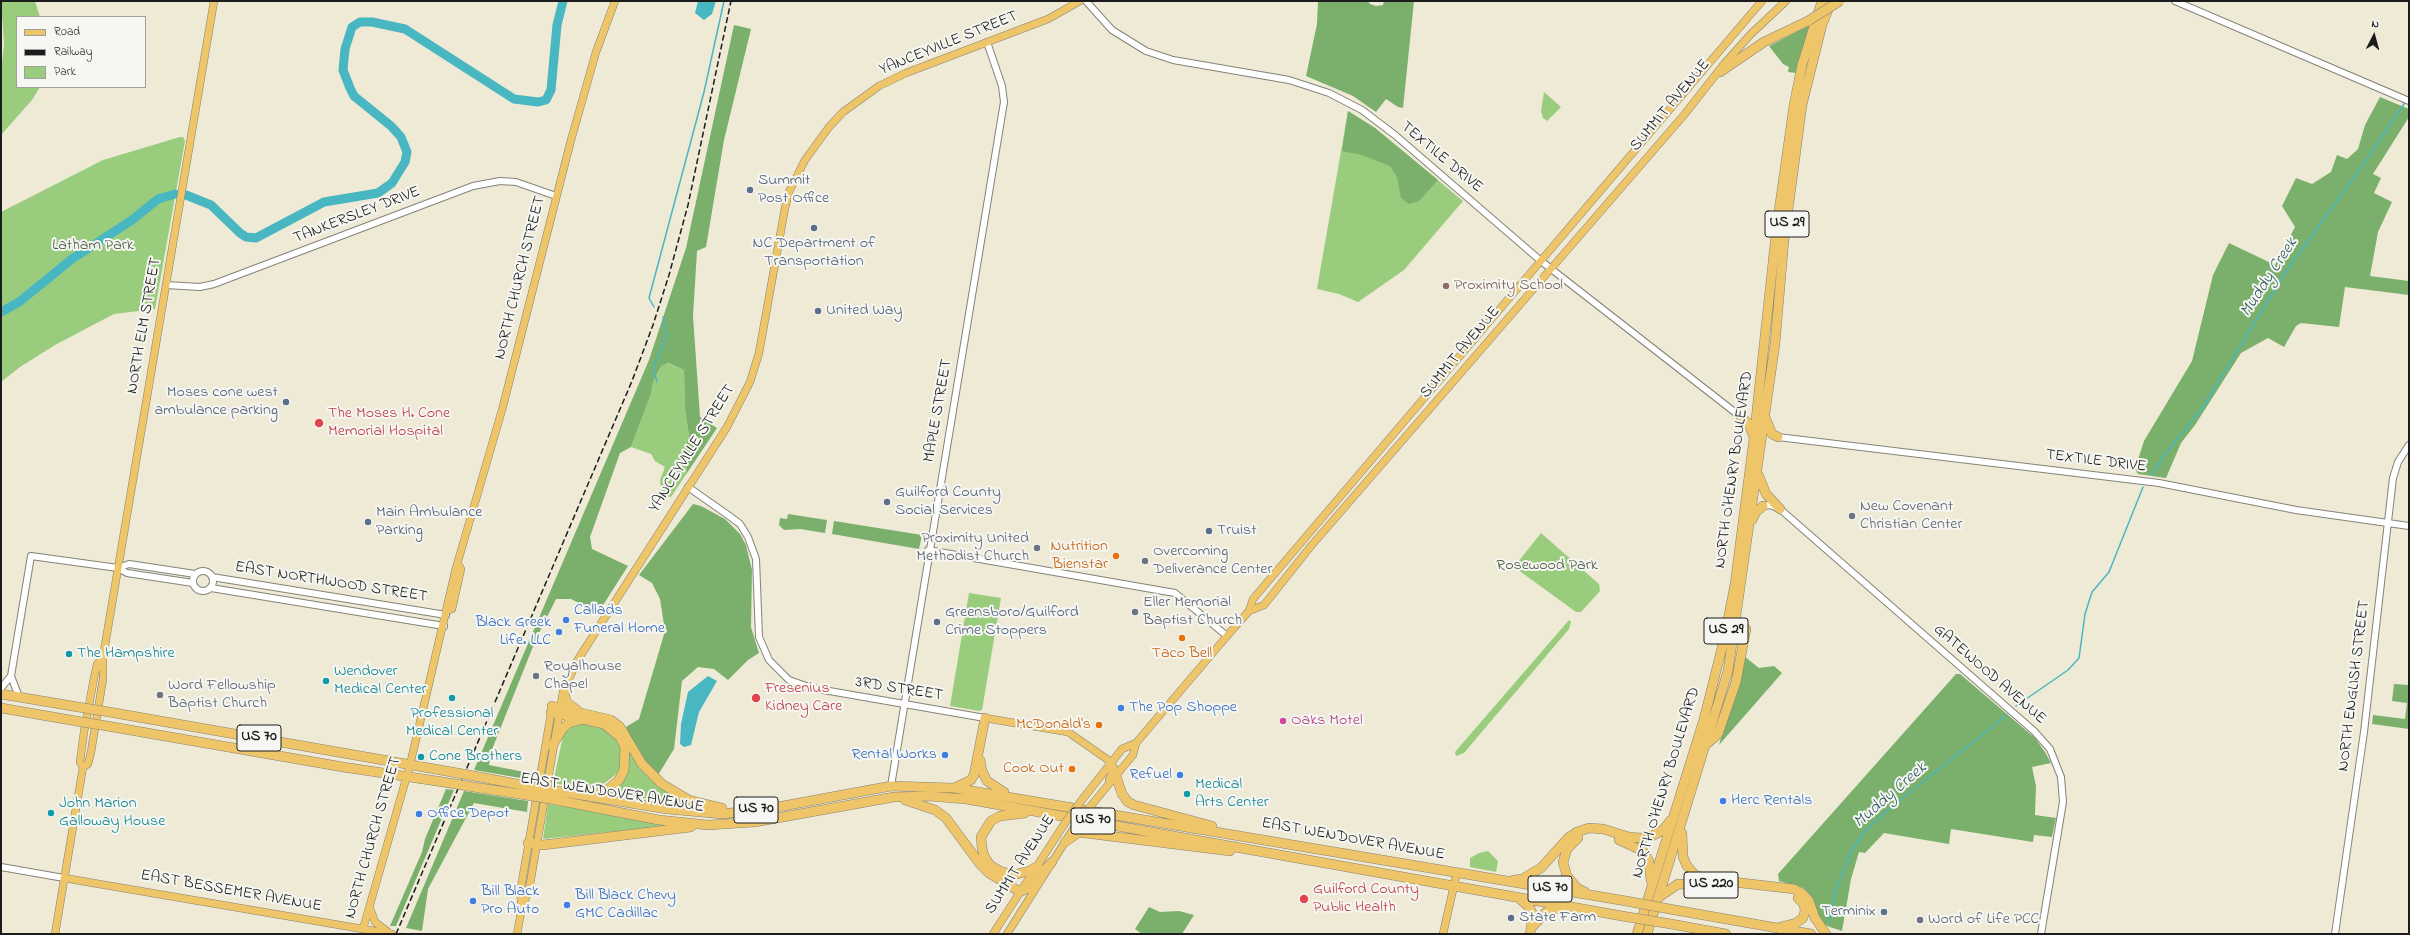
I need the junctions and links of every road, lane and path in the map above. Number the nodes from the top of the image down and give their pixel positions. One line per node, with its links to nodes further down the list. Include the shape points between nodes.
1 (214, 1): 19 (main road, NORTH ELM STREET)
2 (614, 1): 16 (main road, NORTH CHURCH STREET, via 596,52)
3 (1080, 1): 11 (main road, YANCEYVILLE STREET, via 1048,19)
4 (1086, 1): 17 (street, TEXTILE DRIVE, via 1112,30 1146,51 1174,60 1289,80 1330,93 1362,110)
5 (1762, 1): 13 (main road, SUMMIT AVENUE)
6 (1786, 1): 12 (main road, SUMMIT AVENUE, via 1751,34)
7 (1822, 1): 20 (highway, NORTH O'HENRY BOULEVARD / US 29, via 1802,65 1794,105 1777,225)
8 (1832, 1): 21 (highway, NORTH O'HENRY BOULEVARD / US 29, via 1822,26 1802,105)
9 (1840, 1): 12 (highway, bridge, via 1808,21 1764,42)
10 (2175, 1): 15 (street)
11 (987, 42): 28 (main road, YANCEYVILLE STREET, via 879,86 843,112 816,144 789,192 754,372 739,407); 34 (street, MAPLE STREET, via 1002,86 1004,102)
12 (1720, 72): 14 (main road, SUMMIT AVENUE)
13 (1702, 73): 14 (main road); 17 (main road, SUMMIT AVENUE)
14 (1712, 82): 18 (main road, SUMMIT AVENUE)
15 (2409, 101)
16 (556, 196): 19 (street, TANKERSLEY DRIVE, via 516,182 500,181 473,186 214,284 200,287); 41 (main road, NORTH CHURCH STREET)
17 (1541, 260): 18 (street, TEXTILE DRIVE); 40 (main road, SUMMIT AVENUE, via 1253,599)
18 (1552, 268): 22 (street, TEXTILE DRIVE); 40 (main road, SUMMIT AVENUE, via 1311,546 1264,605)
19 (166, 285): 35 (main road, NORTH ELM STREET)
20 (1759, 404): 22 (highway, via 1753,413); 24 (highway, NORTH O'HENRY BOULEVARD / US 29)
21 (1765, 415): 23 (highway, via 1768,428); 26 (highway, NORTH O'HENRY BOULEVARD / US 29)
22 (1741, 417): 24 (highway, via 1748,423)
23 (1778, 437): 26 (highway, via 1767,442); 31 (street, TEXTILE DRIVE, via 2146,481 2296,510)
24 (1754, 438): 72 (highway, NORTH O'HENRY BOULEVARD / US 29, via 1735,584 1724,640 1704,719)
25 (2409, 445): 31 (street, NORTH ENGLISH STREET, via 2395,469)
26 (1760, 450): 27 (highway, NORTH O'HENRY BOULEVARD / US 29)
27 (1758, 468): 30 (highway, via 1762,489); 32 (highway, NORTH O'HENRY BOULEVARD / US 29)
28 (688, 487): 47 (main road, YANCEYVILLE STREET, via 577,661); 50 (street, 3RD STREET, via 740,524 753,546 758,577 759,637 764,650 777,669 790,680 812,688)
29 (1763, 506): 30 (street, via 1770,505); 32 (highway, via 1756,512)
30 (1780, 509): 110 (street, GATEWOOD AVENUE, via 2034,731 2050,749 2061,777 2063,802)
31 (2387, 523): 33 (street, TEXTILE DRIVE); 111 (street, NORTH ENGLISH STREET, via 2364,732)
32 (1750, 525): 56 (highway, NORTH O'HENRY BOULEVARD / US 29, via 1728,671)
33 (2409, 526)
34 (928, 550): 44 (street, via 1176,593); 50 (street, MAPLE STREET)
35 (118, 568): 36 (street, EAST NORTHWOOD STREET, via 129,564); 38 (street, EAST NORTHWOOD STREET, via 127,573); 45 (street, via 31,556); 85 (main road, NORTH ELM STREET, via 102,657 102,687 88,764 83,767)
36 (195, 574): 37 (street, EAST NORTHWOOD STREET, via 204,571); 38 (street)
37 (212, 577): 39 (street, EAST NORTHWOOD STREET); 41 (street, EAST NORTHWOOD STREET)
38 (193, 583): 39 (street, EAST NORTHWOOD STREET, via 200,591)
39 (211, 588): 42 (street, EAST NORTHWOOD STREET)
40 (1249, 611): 44 (main road, SUMMIT AVENUE)
41 (447, 613): 42 (main road, NORTH CHURCH STREET)
42 (444, 626): 60 (main road, NORTH CHURCH STREET)
43 (1746, 628): 56 (highway, via 1736,682 1718,734)
44 (1227, 636): 55 (main road, SUMMIT AVENUE)
45 (11, 676): 46 (street); 49 (street)
46 (1, 688)
47 (564, 688): 52 (main road, YANCEYVILLE STREET); 53 (highway, via 568,704)
48 (1, 694): 49 (highway, US 70)
49 (19, 697): 60 (highway, EAST WENDOVER AVENUE / US 70, bridge)
50 (904, 705): 54 (street, 3RD STREET); 63 (street, MAPLE STREET)
51 (1, 708): 62 (highway, EAST WENDOVER AVENUE / US 70, bridge)
52 (555, 710): 53 (highway); 57 (main road, YANCEYVILLE STREET); 77 (main road, YANCEYVILLE STREET)
53 (582, 716): 57 (highway, via 569,722 558,734); 66 (highway, via 613,730 625,747 624,770 619,780 608,789); 70 (highway, via 611,720 620,727 633,751 651,775 676,794 708,806)
54 (985, 718): 58 (highway); 59 (main road, 3RD STREET, via 1068,732)
55 (1136, 743): 59 (main road, SUMMIT AVENUE, via 1122,748); 61 (main road, SUMMIT AVENUE, via 1133,755)
56 (1707, 744): 73 (highway, NORTH O'HENRY BOULEVARD / US 29)
57 (552, 746): 77 (main road, YANCEYVILLE STREET)
58 (980, 754): 64 (highway, via 971,780); 68 (highway, via 982,771 987,781 996,789)
59 (1111, 762): 65 (main road, via 1114,768); 82 (main road, SUMMIT AVENUE, bridge, via 1065,823)
60 (410, 765): 62 (main road, NORTH CHURCH STREET); 66 (highway, EAST WENDOVER AVENUE / US 70, bridge)
61 (1116, 776): 65 (main road, SUMMIT AVENUE); 75 (highway, via 1122,794 1134,805)
62 (406, 777): 74 (highway, EAST WENDOVER AVENUE / US 70, bridge, via 556,800 659,820); 95 (main road, NORTH CHURCH STREET)
63 (890, 786): 64 (highway, EAST WENDOVER AVENUE / US 70); 69 (highway, via 886,794); 70 (highway, EAST WENDOVER AVENUE / US 70)
64 (954, 788): 68 (highway, EAST WENDOVER AVENUE / US 70)
65 (1105, 788): 76 (main road, SUMMIT AVENUE, bridge)
66 (590, 797): 70 (highway, EAST WENDOVER AVENUE / US 70, via 667,809 722,814)
67 (894, 797): 69 (highway, EAST WENDOVER AVENUE / US 70); 71 (highway, EAST WENDOVER AVENUE / US 70, via 966,799); 90 (highway, via 924,806 946,818 980,864 989,873)
68 (1014, 797): 75 (highway, EAST WENDOVER AVENUE / US 70)
69 (872, 800): 74 (highway, EAST WENDOVER AVENUE / US 70, via 755,822)
70 (746, 812)
71 (1040, 812): 78 (highway, EAST WENDOVER AVENUE / US 70); 82 (highway, via 1000,816 991,821 981,837 984,856 990,865 1000,871 1013,875)
72 (1672, 818): 86 (highway, via 1663,830 1652,836 1640,838 1603,829 1589,828 1577,832 1533,874 1522,879); 89 (highway, NORTH O'HENRY BOULEVARD / US 29)
73 (1682, 824): 88 (highway, via 1683,857 1695,875); 93 (highway, NORTH O'HENRY BOULEVARD / US 29)
74 (708, 825): 77 (highway, via 543,845)
75 (1267, 840): 79 (highway, EAST WENDOVER AVENUE / US 70)
76 (1065, 842): 78 (highway, via 1078,833 1085,833); 81 (main road, SUMMIT AVENUE)
77 (532, 843): 101 (main road, YANCEYVILLE STREET, via 520,892 522,907)
78 (1291, 857): 80 (highway, EAST WENDOVER AVENUE / US 70)
79 (1378, 859): 80 (highway, via 1372,865 1352,861); 84 (highway, EAST WENDOVER AVENUE / US 70)
80 (1318, 861): 87 (highway, EAST WENDOVER AVENUE / US 70)
81 (1052, 862): 90 (highway, via 1028,888); 103 (main road, SUMMIT AVENUE)
82 (1038, 866): 90 (main road, SUMMIT AVENUE)
83 (1, 867): 85 (street)
84 (1457, 872): 86 (highway, EAST WENDOVER AVENUE / US 70); 87 (main road)
85 (64, 878): 97 (main road, EAST BESSEMER AVENUE); 99 (main road, NORTH ELM STREET)
86 (1506, 881): 92 (highway, EAST WENDOVER AVENUE / US 70)
87 (1452, 884): 91 (highway, EAST WENDOVER AVENUE / US 70); 104 (main road)
88 (1768, 888): 93 (highway, US 220, via 1678,884); 96 (highway, US 220, via 1793,895 1804,904 1805,914 1800,920); 109 (highway, via 1794,889 1803,894)
89 (1651, 889): 92 (highway, via 1649,861 1643,851 1608,836 1584,834 1567,849 1564,862 1567,876 1577,888); 105 (highway, NORTH O'HENRY BOULEVARD / US 29)
90 (1020, 892): 102 (main road, SUMMIT AVENUE)
91 (1516, 896): 94 (highway, EAST WENDOVER AVENUE / US 70); 98 (highway, via 1530,908 1533,915)
92 (1594, 896): 96 (highway, EAST WENDOVER AVENUE / US 70, bridge)
93 (1658, 898): 106 (highway, NORTH O'HENRY BOULEVARD / US 29)
94 (1568, 906): 98 (highway, via 1546,912); 107 (highway, EAST WENDOVER AVENUE / US 70, bridge)
95 (370, 907): 97 (main road, NORTH CHURCH STREET); 100 (main road, via 374,922)
96 (1777, 928): 108 (highway, EAST WENDOVER AVENUE / US 70)
97 (363, 931): 100 (main road, EAST BESSEMER AVENUE)
98 (1530, 931)
99 (55, 934)
100 (391, 934)
101 (518, 934)
102 (992, 934)
103 (1007, 934)
104 (1443, 934)
105 (1637, 934)
106 (1647, 934)
107 (1726, 934)
108 (1811, 934)
109 (1826, 934)
110 (2041, 934)
111 (2335, 934)

